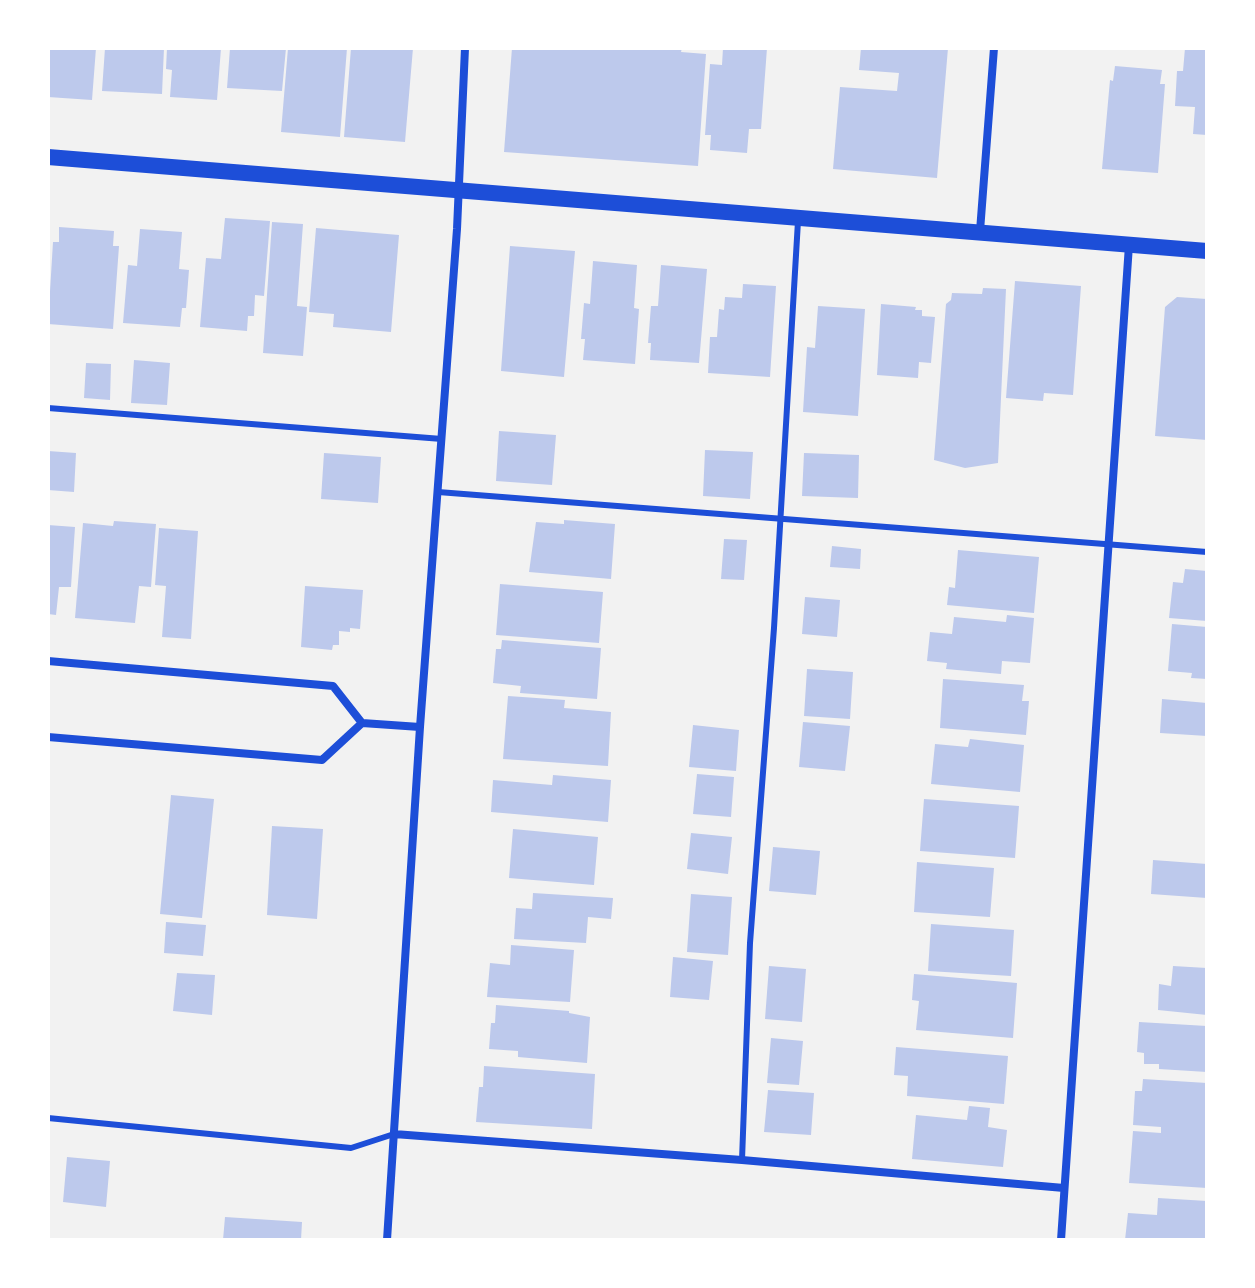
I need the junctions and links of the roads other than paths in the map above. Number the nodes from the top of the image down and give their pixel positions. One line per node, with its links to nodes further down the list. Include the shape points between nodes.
1 (465, 48): 4 (street)
2 (994, 48): 6 (street)
3 (48, 157): 4 (main road)
4 (458, 189): 5 (main road); 10 (street)
5 (798, 217): 6 (main road); 12 (lane)
6 (980, 231): 7 (main road)
7 (1129, 245): 8 (main road); 13 (street)
8 (1207, 251)
9 (48, 408): 10 (lane)
10 (442, 439): 11 (street)
11 (438, 492): 12 (lane); 17 (street)
12 (781, 519): 13 (lane); 21 (lane, via 750,943)
13 (1108, 544): 14 (lane); 22 (street)
14 (1207, 552)
15 (48, 661): 16 (street, via 333,686)
16 (362, 723): 17 (street); 18 (street, via 322,760)
17 (420, 727): 20 (street)
18 (48, 737)
19 (48, 1118): 20 (lane, via 351,1148)
20 (394, 1134): 21 (street); 23 (street)
21 (742, 1160): 22 (street)
22 (1064, 1188): 24 (street)
23 (387, 1240)
24 (1061, 1240)

